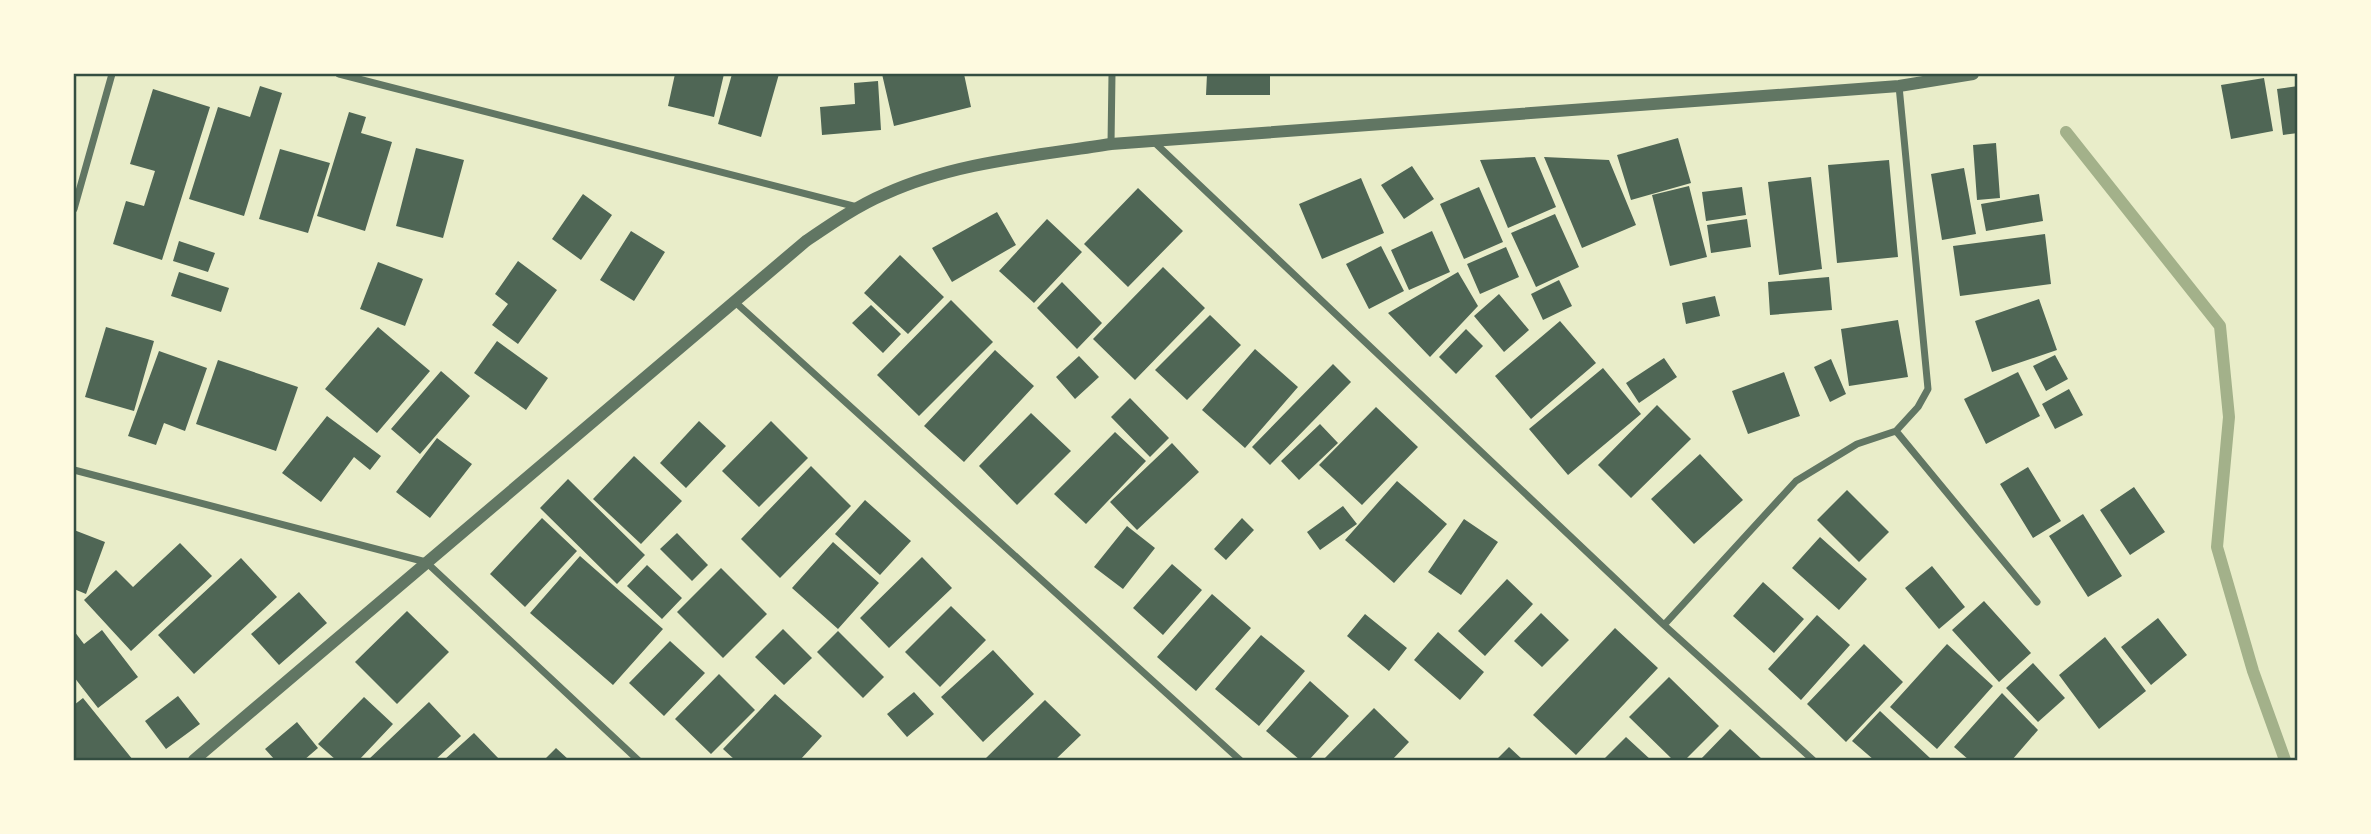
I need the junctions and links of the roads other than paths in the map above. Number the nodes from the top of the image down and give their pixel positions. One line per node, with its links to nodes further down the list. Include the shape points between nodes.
1 (112, 74): 9 (street)
2 (339, 74): 8 (street)
3 (1112, 74): 7 (street)
4 (1973, 74): 5 (street)
5 (1899, 86): 6 (street); 11 (street, via 1928,389)
6 (1152, 140): 7 (street); 15 (street)
7 (1111, 144): 8 (street, via 945,172)
8 (858, 207): 10 (street, via 806,240)
9 (74, 209)
10 (734, 300): 13 (street); 18 (street)
11 (1896, 431): 14 (street); 15 (street, via 1857,444 1796,481)
12 (74, 471): 13 (street)
13 (426, 562): 16 (street); 17 (street)
14 (2037, 602)
15 (1664, 625): 19 (street)
16 (194, 761)
17 (638, 761)
18 (1240, 761)
19 (1813, 761)

